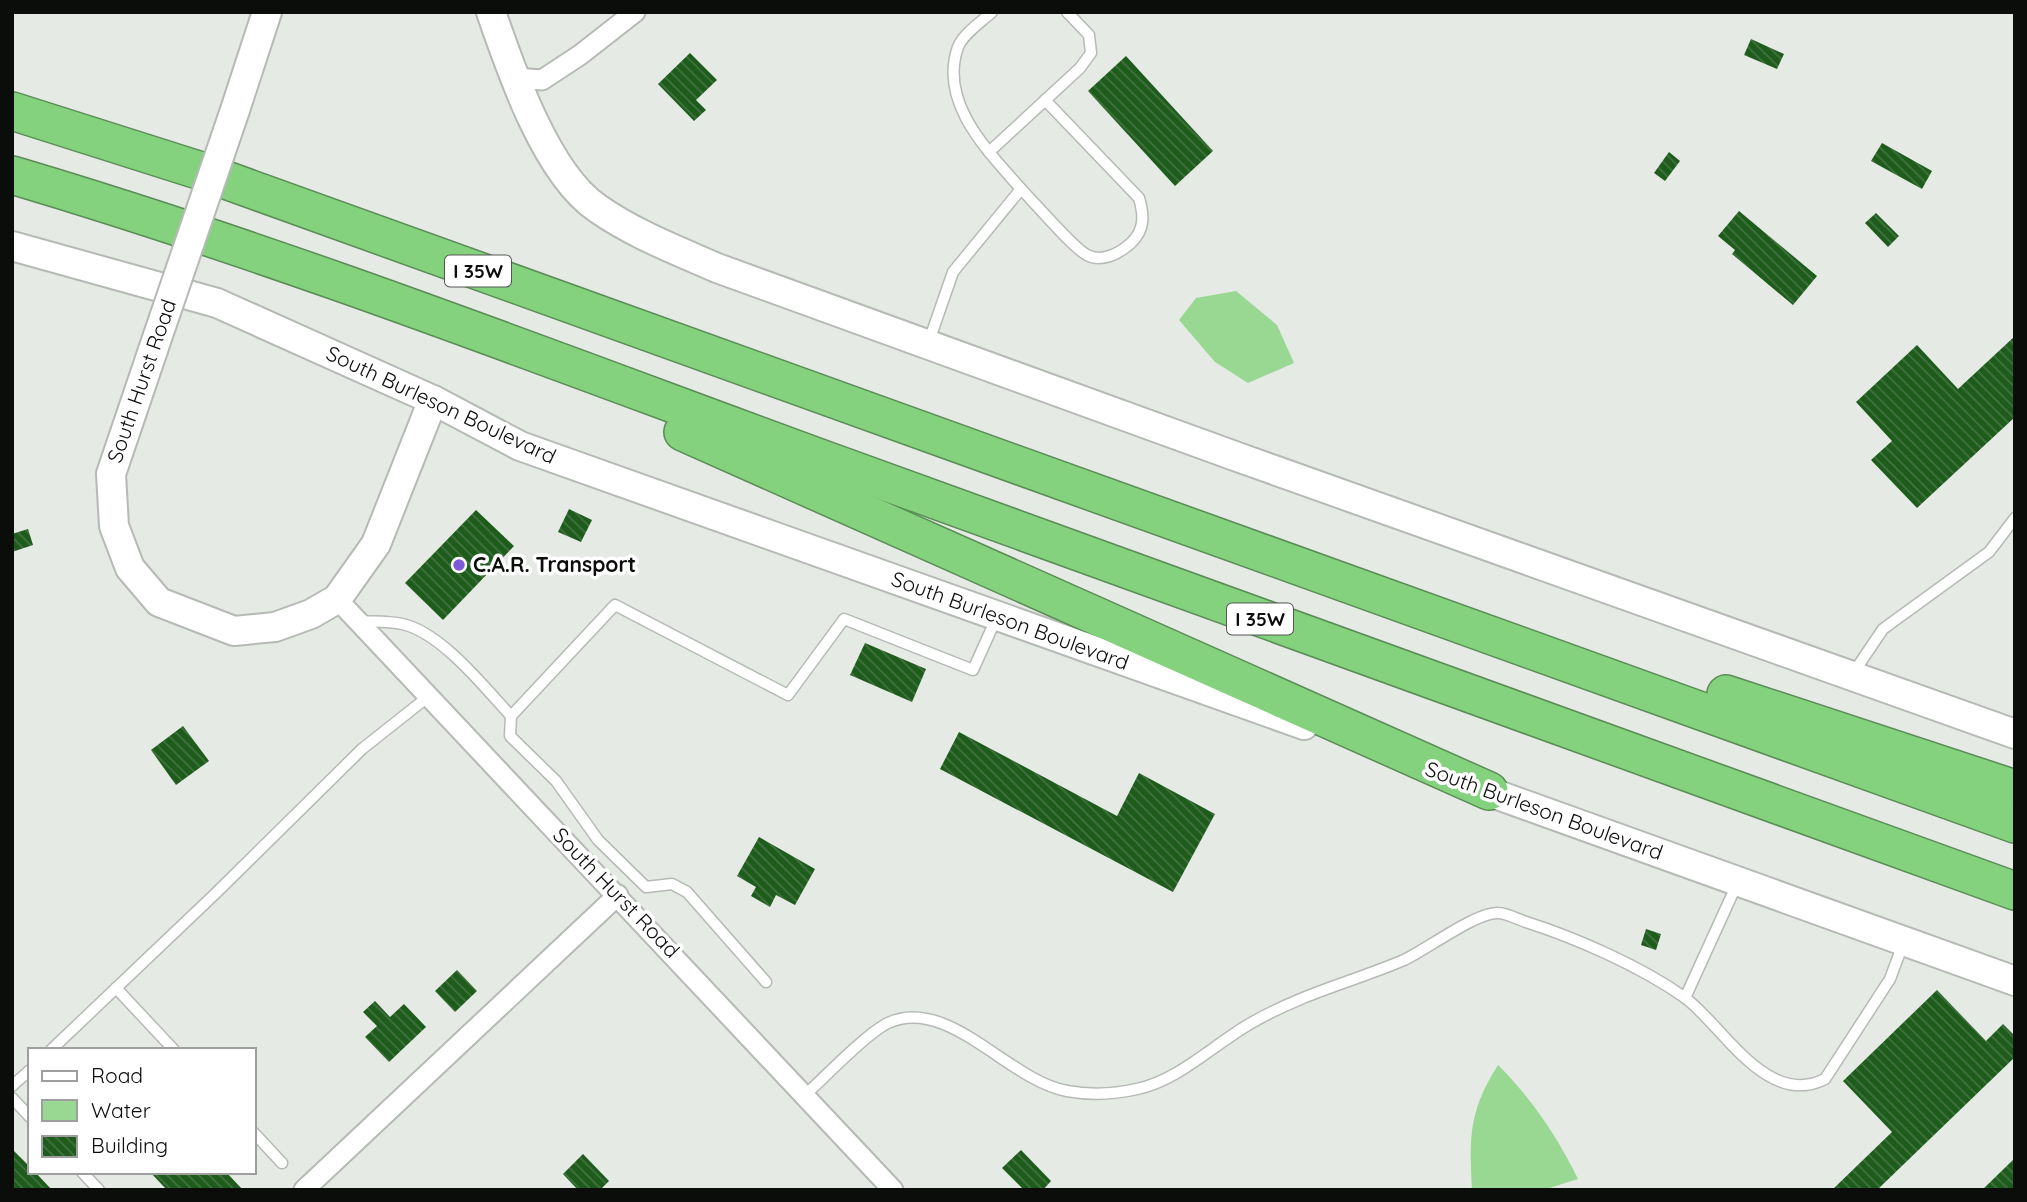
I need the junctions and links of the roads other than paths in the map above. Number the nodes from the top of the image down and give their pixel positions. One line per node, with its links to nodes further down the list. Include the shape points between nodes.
1 (267, 12): 17 (main road, South Hurst Road, bridge, via 111,474 114,526 130,568 159,602 234,631 275,627)
2 (491, 12): 6 (main road)
3 (635, 12): 6 (street, via 542,80)
4 (992, 12): 9 (lane, via 958,47 955,78 964,117)
5 (1067, 12): 7 (lane, via 1089,35 1091,52)
6 (514, 78): 14 (main road, via 557,165 594,207 717,268)
7 (1045, 100): 9 (lane); 11 (lane, via 1139,198 1145,216 1136,238 1120,253 1087,255)
8 (12, 111): 20 (highway, I 35W, via 198,170)
9 (989, 152): 11 (lane)
10 (12, 175): 13 (highway, I 35W, via 112,205)
11 (1021, 189): 14 (lane, via 953,272)
12 (12, 246): 15 (main road, South Burleson Boulevard, via 217,303)
13 (506, 344): 26 (highway, via 631,409); 29 (highway, I 35W)
14 (927, 344): 21 (main road)
15 (433, 400): 17 (main road, South Hurst Road, via 376,544); 18 (main road, South Burleson Boulevard, via 520,446)
16 (2015, 518): 21 (lane, via 1989,552 1883,629)
17 (337, 599): 19 (street, South Hurst Road)
18 (997, 616): 23 (lane, via 973,670 844,619 788,695 615,605); 26 (main road, South Burleson Boulevard)
19 (358, 621): 22 (street, South Hurst Road); 23 (lane, via 404,624 428,636 467,668)
20 (1472, 628): 25 (highway, via 1536,632); 27 (highway, I 35W)
21 (1852, 676): 24 (main road)
22 (429, 696): 30 (street, South Hurst Road); 34 (lane, via 362,749)
23 (511, 716): 33 (lane, via 510,736 556,781 598,840 646,887 672,884 687,892)
24 (2015, 734)
25 (2015, 789)
26 (1489, 791): 28 (main road, South Burleson Boulevard)
27 (2015, 824)
28 (1738, 880): 31 (main road, South Burleson Boulevard); 35 (lane)
29 (2015, 891)
30 (618, 895): 40 (street, South Hurst Road); 47 (street)
31 (1904, 940): 32 (main road, South Burleson Boulevard); 35 (lane, via 1890,979 1825,1079 1813,1085 1779,1080 1742,1058)
32 (2015, 981)
33 (766, 982)
34 (116, 988): 36 (lane); 37 (lane)
35 (1685, 998): 40 (lane, via 1574,937 1496,912 1404,959 1310,993 1252,1023 1165,1079 1138,1089 1102,1094 1065,1091 1031,1078 977,1043 919,1016 884,1025)
36 (53, 1048)
37 (172, 1048)
38 (28, 1072): 39 (lane)
39 (12, 1086)
40 (804, 1096): 48 (street, South Hurst Road)
41 (12, 1098): 42 (lane)
42 (28, 1115)
43 (256, 1135): 44 (lane)
44 (282, 1163)
45 (84, 1174): 46 (lane)
46 (99, 1190)
47 (304, 1190)
48 (893, 1190)

